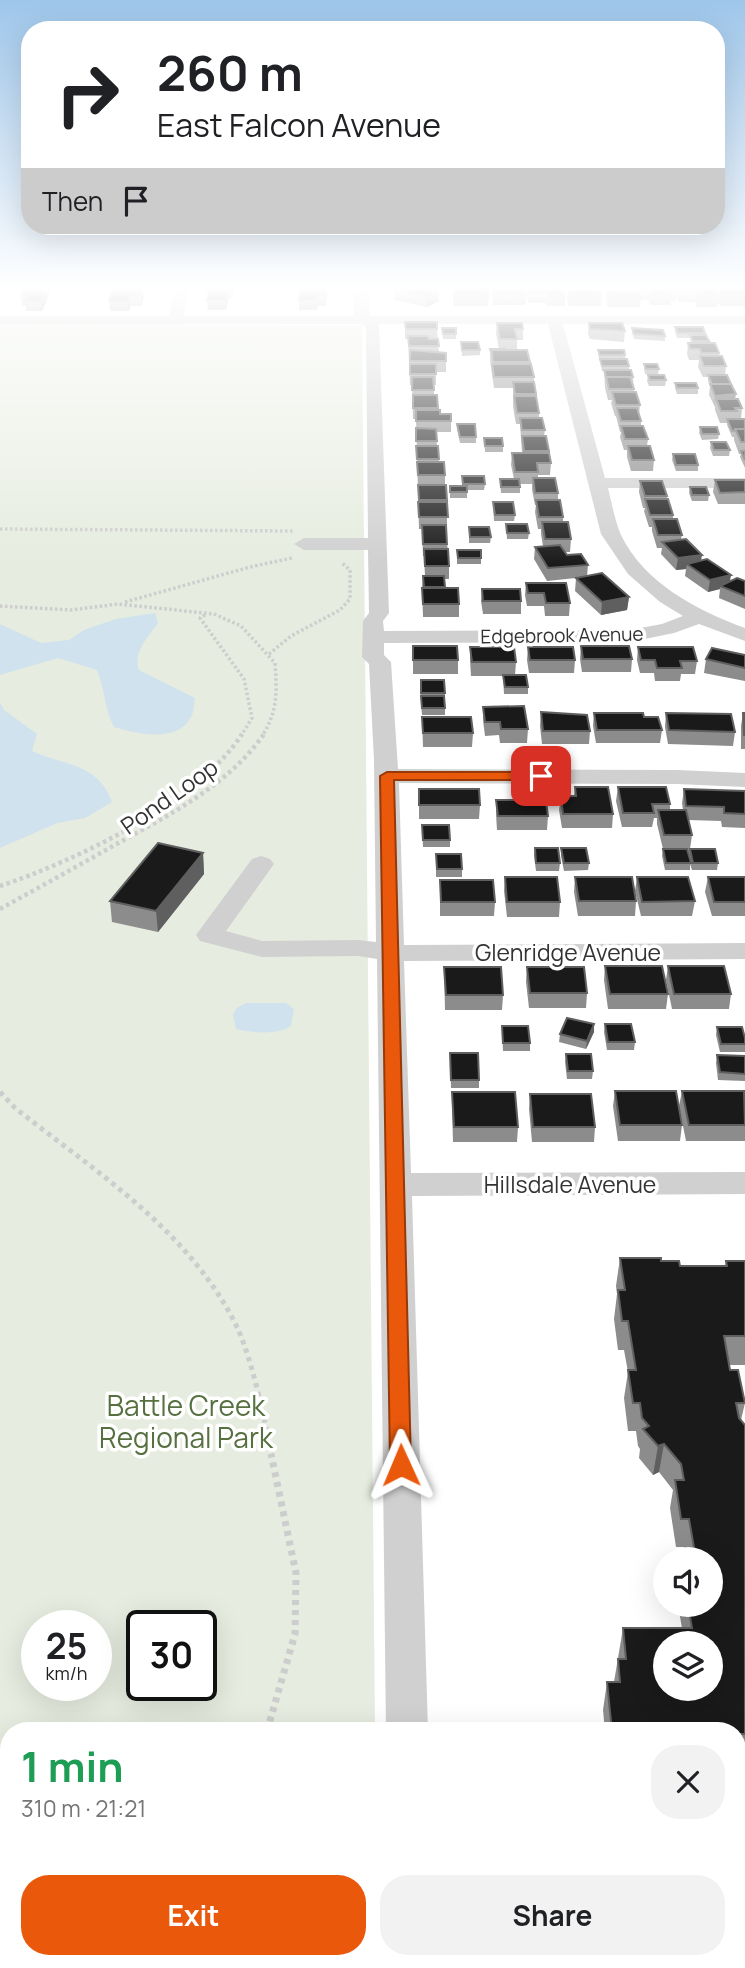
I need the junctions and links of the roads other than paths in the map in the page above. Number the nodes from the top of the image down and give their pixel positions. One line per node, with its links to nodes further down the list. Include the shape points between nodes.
1 (374, 381): 6 (street)
2 (571, 381): 3 (street)
3 (599, 483): 4 (street); 7 (street, via 620,552 650,584)
4 (745, 483)
5 (300, 544): 6 (street)
6 (379, 544): 9 (street, via 379,613 373,621)
7 (699, 617): 8 (street); 9 (street, Edgebrook Avenue, via 630,636)
8 (745, 635)
9 (380, 645): 10 (street)
10 (387, 776): 11 (street); 14 (street)
11 (745, 780)
12 (261, 864): 14 (street, Glenridge Avenue, via 210,935 262,949 358,948)
13 (745, 951): 14 (street, Glenridge Avenue)
14 (392, 953): 16 (street)
15 (745, 1183): 16 (street, Hillsdale Avenue)
16 (394, 1185): 17 (street)
17 (407, 1722)

